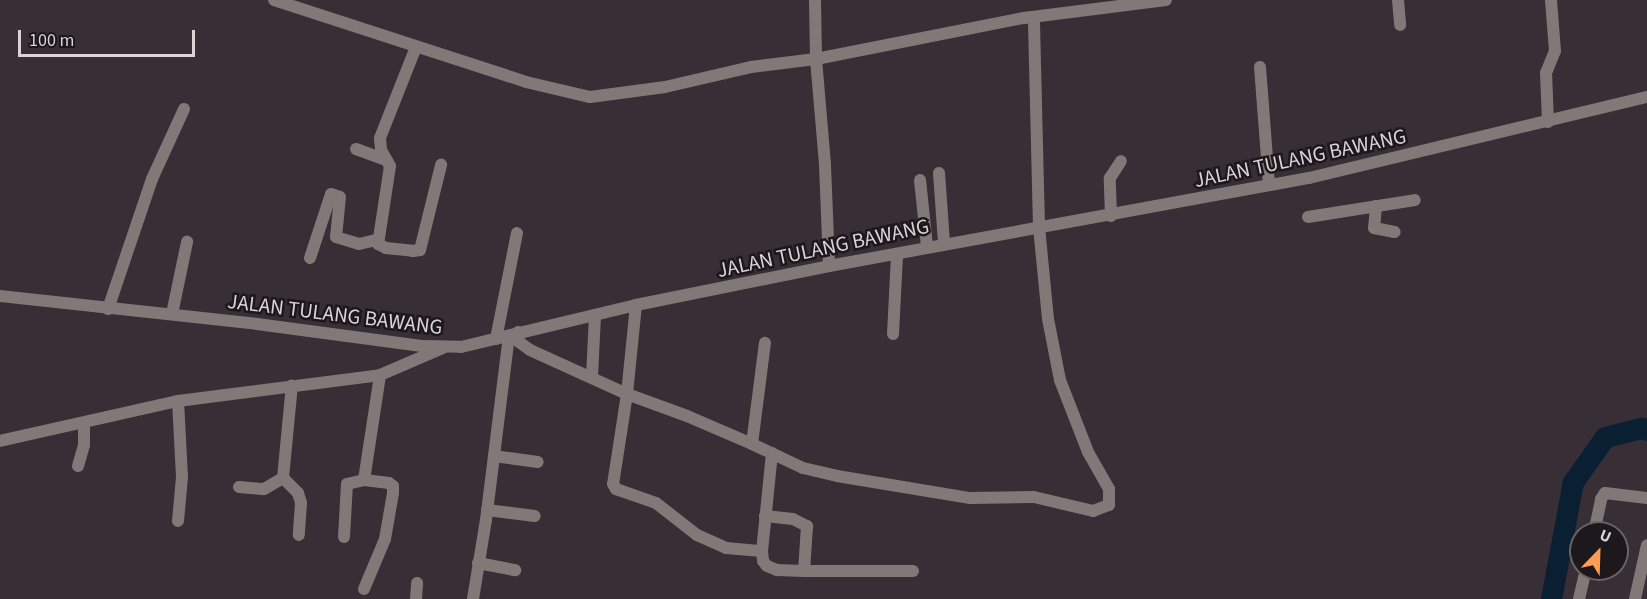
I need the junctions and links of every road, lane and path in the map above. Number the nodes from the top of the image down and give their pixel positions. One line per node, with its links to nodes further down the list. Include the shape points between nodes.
1 (274, 0): 8 (street)
2 (815, 0): 9 (street)
3 (1166, 0): 6 (street)
4 (1398, 0): 7 (street)
5 (1551, 0): 13 (street, via 1555,51 1546,73)
6 (1034, 17): 9 (street); 25 (street)
7 (1400, 25)
8 (416, 47): 9 (street, via 526,82 590,97); 15 (street, via 380,138)
9 (816, 59): 36 (street)
10 (1260, 67): 20 (street)
11 (1647, 98): 13 (street, JALAN TULANG BAWANG)
12 (184, 109): 39 (street, via 152,179)
13 (1548, 122): 20 (street, JALAN TULANG BAWANG)
14 (356, 149): 15 (street)
15 (387, 160): 30 (street, via 390,166)
16 (1122, 161): 23 (street, via 1110,177)
17 (441, 165): 30 (street, via 420,250 386,248)
18 (939, 173): 32 (street)
19 (920, 180): 33 (street)
20 (1269, 185): 23 (street, JALAN TULANG BAWANG)
21 (1415, 200): 22 (street)
22 (1376, 206): 24 (street); 26 (street, via 1374,228)
23 (1112, 216): 25 (street, JALAN TULANG BAWANG)
24 (1308, 217)
25 (1039, 228): 32 (street, JALAN TULANG BAWANG); 55 (street, via 1048,319 1060,380 1088,452 1109,489 1109,505 1093,511 1034,496 970,498 802,468)
26 (1395, 232)
27 (517, 233): 44 (street)
28 (319, 235): 29 (street); 29 (street, via 332,194 340,196); 35 (street)
29 (336, 237): 30 (street, via 359,244)
30 (377, 240)
31 (187, 242): 40 (street)
32 (944, 243): 33 (street, JALAN TULANG BAWANG)
33 (927, 247): 34 (street, JALAN TULANG BAWANG)
34 (897, 254): 36 (street, JALAN TULANG BAWANG); 43 (street)
35 (310, 258)
36 (829, 266): 38 (street, JALAN TULANG BAWANG)
37 (0, 296): 39 (street, JALAN TULANG BAWANG)
38 (636, 305): 41 (street, JALAN TULANG BAWANG); 50 (street)
39 (108, 309): 40 (street, JALAN TULANG BAWANG)
40 (172, 314): 46 (street, JALAN TULANG BAWANG)
41 (595, 315): 42 (street, JALAN TULANG BAWANG); 48 (street)
42 (513, 334): 44 (street, JALAN TULANG BAWANG); 48 (street, via 522,346); 56 (street)
43 (893, 334)
44 (496, 339): 46 (street, JALAN TULANG BAWANG)
45 (765, 343): 54 (street)
46 (443, 348): 47 (street)
47 (380, 375): 49 (street); 60 (street)
48 (592, 377): 50 (street)
49 (292, 385): 51 (street); 59 (street)
50 (627, 394): 54 (street); 71 (street, via 613,484 616,489 656,503 697,535 716,543)
51 (178, 401): 52 (street); 66 (street, via 182,477)
52 (84, 423): 53 (street); 58 (street, via 84,445)
53 (0, 441)
54 (752, 444): 55 (street)
55 (772, 453): 65 (street)
56 (494, 456): 57 (street); 63 (street)
57 (538, 462)
58 (78, 466)
59 (283, 478): 61 (street, via 264,489); 68 (street, via 298,493 301,503)
60 (364, 480): 69 (street, via 347,484); 78 (street, via 393,486 384,539)
61 (239, 488)
62 (1647, 498): 67 (street, via 1605,493)
63 (487, 510): 64 (street); 72 (street)
64 (535, 516)
65 (765, 516): 71 (street); 74 (street, via 793,519 807,526)
66 (178, 521)
67 (1596, 521)
68 (298, 535)
69 (344, 537)
70 (1647, 545): 82 (street)
71 (762, 550): 74 (street, via 766,566)
72 (478, 563): 73 (street); 80 (street)
73 (515, 570)
74 (804, 571): 75 (street)
75 (913, 572)
76 (1583, 581): 81 (street)
77 (417, 583): 79 (street)
78 (364, 589)
79 (416, 599)
80 (473, 599)
81 (1579, 599)
82 (1635, 599)

